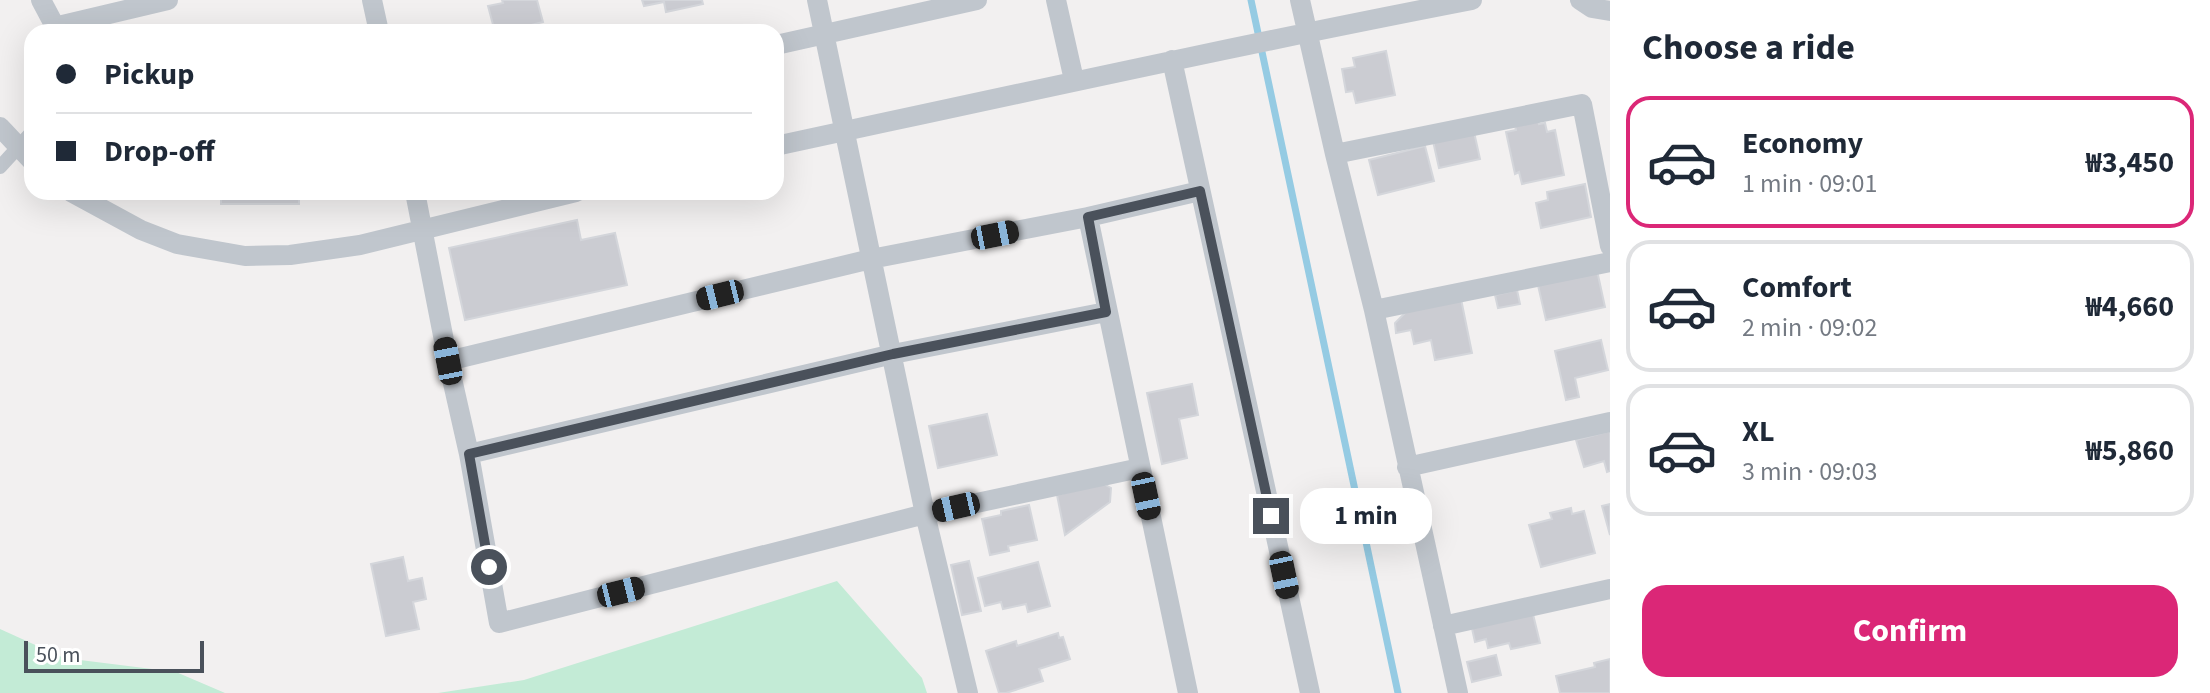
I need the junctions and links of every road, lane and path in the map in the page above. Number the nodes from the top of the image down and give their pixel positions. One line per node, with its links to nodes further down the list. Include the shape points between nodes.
1 (41, 0): 11 (street)
2 (168, 0): 12 (street)
3 (372, 0): 13 (street)
4 (817, 0): 15 (street)
5 (977, 0): 15 (street)
6 (1056, 0): 18 (street)
7 (1300, 0): 14 (street)
8 (1472, 0): 14 (street)
9 (1580, 0): 10 (street)
10 (1610, 11)
11 (53, 24)
12 (78, 24)
13 (377, 24)
14 (1298, 34): 17 (street); 24 (street)
15 (824, 35): 16 (street); 20 (street)
16 (784, 43)
17 (1172, 60): 18 (street); 26 (street)
18 (1074, 80): 20 (street)
19 (0, 127): 21 (street)
20 (845, 131): 22 (street); 33 (street)
21 (24, 144)
22 (784, 144)
23 (24, 150): 25 (street)
24 (1335, 154): 32 (street, via 1582,104); 35 (street)
25 (0, 167)
26 (1200, 191): 30 (street); 48 (street)
27 (86, 200): 31 (street, via 177,244 245,256 360,245)
28 (417, 200): 31 (street)
29 (543, 200): 31 (street)
30 (1088, 217): 33 (street); 36 (street)
31 (423, 229): 38 (street)
32 (1610, 246)
33 (871, 259): 37 (street); 38 (street)
34 (1610, 262): 35 (street)
35 (1374, 310): 41 (street)
36 (1106, 312): 37 (street); 42 (street)
37 (893, 354): 40 (street); 43 (street)
38 (448, 361): 40 (street)
39 (1610, 422): 41 (street)
40 (469, 454): 43 (street, via 499,623)
41 (1407, 467): 45 (street)
42 (1140, 468): 43 (street); 47 (street)
43 (925, 514): 46 (street)
44 (1610, 589): 45 (street)
45 (1443, 626): 49 (street)
46 (968, 693)
47 (1188, 693)
48 (1310, 693)
49 (1458, 693)

